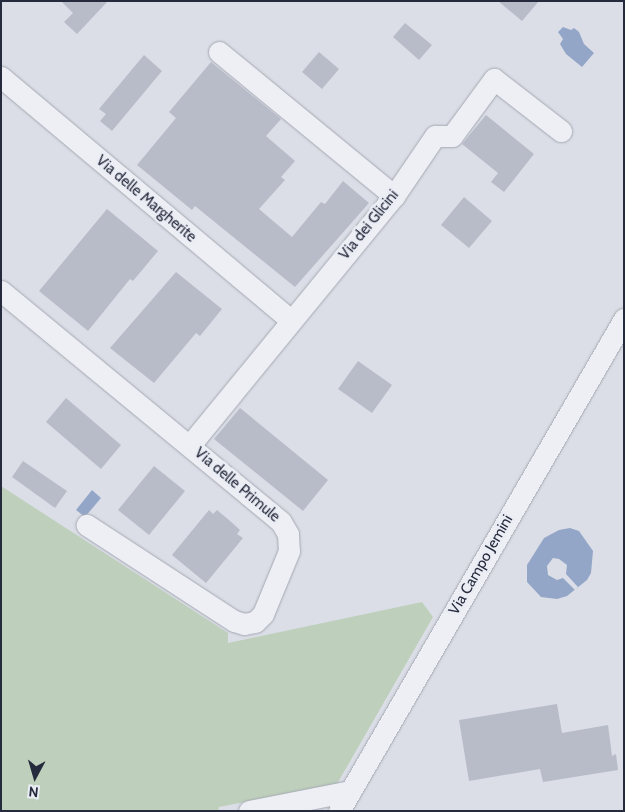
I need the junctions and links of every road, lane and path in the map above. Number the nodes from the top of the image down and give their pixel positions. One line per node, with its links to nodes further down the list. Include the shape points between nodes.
1 (220, 52): 4 (street)
2 (1, 77): 7 (street, Via delle Margherite)
3 (561, 131): 4 (street, Via dei Glicini, via 494,79 452,136 435,136)
4 (394, 196): 7 (street, Via dei Glicini)
5 (1, 291): 8 (street, Via delle Primule)
6 (624, 319): 10 (street, Via Campo Jemini)
7 (291, 320): 8 (street, Via dei Glicini)
8 (190, 445): 9 (street, Via delle Primule, via 281,522 288,534 290,545 286,562 263,614 256,622 244,624 234,621)
9 (86, 525)
10 (350, 791): 11 (street); 12 (street, Via Campo Jemini)
11 (249, 811)
12 (339, 811)

